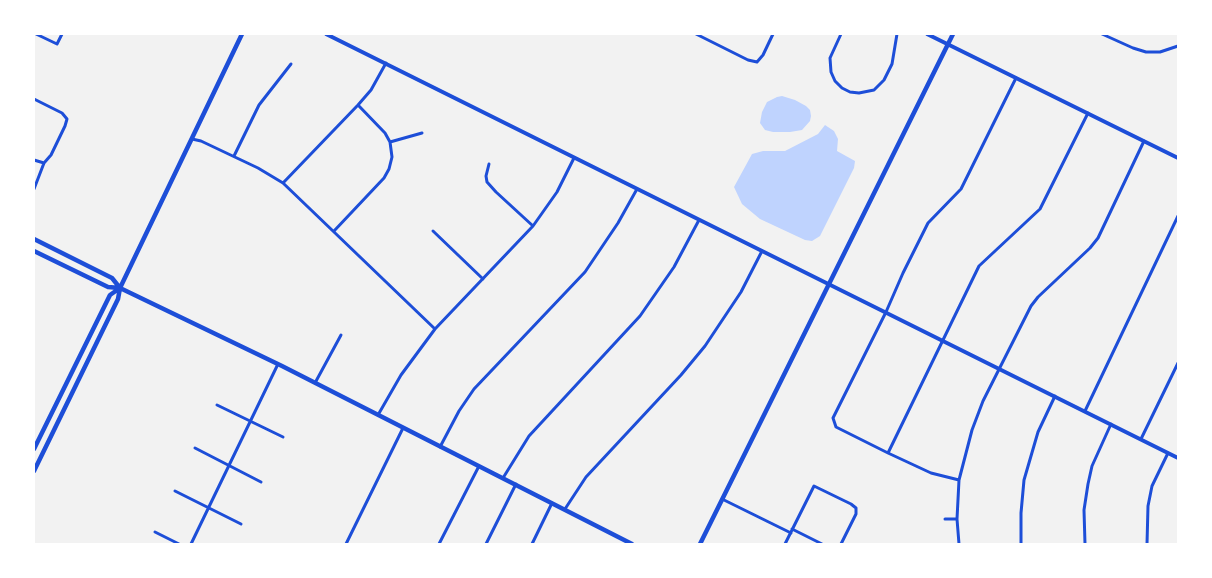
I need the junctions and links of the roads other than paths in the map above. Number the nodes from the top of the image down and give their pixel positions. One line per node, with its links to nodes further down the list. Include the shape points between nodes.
1 (36, 34): 2 (street, via 57,44)
2 (62, 34)
3 (242, 34): 22 (main road)
4 (326, 34): 15 (street)
5 (696, 34): 12 (street)
6 (773, 34): 12 (street, via 757,62)
7 (841, 34): 8 (street, via 830,58 831,72 842,88 859,93 876,88 887,76)
8 (897, 34)
9 (927, 34): 13 (street)
10 (953, 34): 13 (main road)
11 (1102, 34): 14 (street, via 1146,52 1160,52)
12 (704, 36)
13 (948, 44): 17 (street); 43 (main road)
14 (1178, 46)
15 (386, 63): 19 (street, via 371,90); 26 (street)
16 (291, 64): 25 (street, via 260,105)
17 (1016, 78): 20 (street); 45 (street, via 961,189 928,223)
18 (34, 99): 29 (street, via 62,113 67,119 51,156)
19 (358, 104): 24 (street, via 382,128); 31 (street)
20 (1088, 113): 23 (street); 48 (street, via 1040,209 979,266)
21 (422, 133): 24 (street)
22 (192, 139): 25 (street); 44 (main road)
23 (1144, 141): 27 (street); 51 (street, via 1098,238 1031,306)
24 (390, 142): 38 (street, via 392,157 384,178)
25 (234, 156): 31 (street)
26 (574, 158): 33 (street); 36 (street, via 557,192)
27 (1178, 158)
28 (34, 160): 29 (street)
29 (44, 163): 32 (street)
30 (489, 164): 36 (street, via 487,182)
31 (283, 183): 38 (street)
32 (34, 189)
33 (637, 189): 35 (street); 62 (street, via 585,272 474,389)
34 (1178, 216): 55 (street)
35 (699, 220): 41 (street); 71 (street, via 674,267 640,316 529,436)
36 (532, 226): 42 (street)
37 (433, 230): 42 (street)
38 (334, 231): 46 (street)
39 (34, 239): 44 (main road, via 112,278)
40 (34, 251): 44 (main road, via 108,287)
41 (762, 251): 43 (street); 79 (street, via 741,292 705,346 586,477)
42 (483, 279): 46 (street)
43 (828, 284): 45 (street); 76 (main road)
44 (120, 288): 50 (main road); 64 (main road, via 110,295); 70 (main road, via 118,299)
45 (886, 312): 48 (street); 65 (street, via 833,418 836,427)
46 (434, 329): 56 (street)
47 (341, 335): 52 (street)
48 (942, 340): 51 (street); 65 (street)
49 (1178, 363): 61 (street)
50 (278, 364): 52 (main road); 57 (street)
51 (999, 368): 53 (street); 72 (street, via 972,430)
52 (314, 383): 56 (main road)
53 (1055, 396): 55 (street); 97 (street, via 1038,432 1024,480)
54 (217, 405): 57 (street)
55 (1085, 411): 58 (street)
56 (378, 415): 59 (main road)
57 (250, 422): 60 (street); 68 (street)
58 (1111, 424): 61 (street); 98 (street, via 1092,466 1084,510)
59 (403, 428): 62 (main road); 87 (street)
60 (283, 437)
61 (1141, 440): 66 (street)
62 (440, 446): 69 (main road)
63 (195, 448): 68 (street)
64 (34, 449)
65 (888, 452): 72 (street, via 931,473)
66 (1168, 453): 67 (street); 99 (street, via 1152,486)
67 (1178, 458)
68 (229, 466): 73 (street); 78 (street)
69 (478, 466): 71 (main road); 88 (street)
70 (34, 471)
71 (503, 478): 74 (main road)
72 (959, 480): 81 (street)
73 (261, 482)
74 (516, 484): 77 (main road); 89 (street)
75 (175, 491): 78 (street)
76 (722, 499): 83 (street); 92 (main road)
77 (552, 502): 79 (main road); 90 (street)
78 (208, 508): 82 (street); 86 (street)
79 (565, 509): 91 (main road)
80 (945, 519): 81 (street)
81 (957, 519): 96 (street)
82 (240, 524)
83 (791, 531): 93 (street); 94 (street); 95 (street, via 814,486 856,508)
84 (155, 532): 85 (street)
85 (179, 544)
86 (191, 544)
87 (346, 544)
88 (439, 544)
89 (486, 544)
90 (532, 544)
91 (632, 544)
92 (700, 544)
93 (785, 544)
94 (822, 544)
95 (841, 544)
96 (959, 544)
97 (1021, 544)
98 (1084, 544)
99 (1147, 544)

